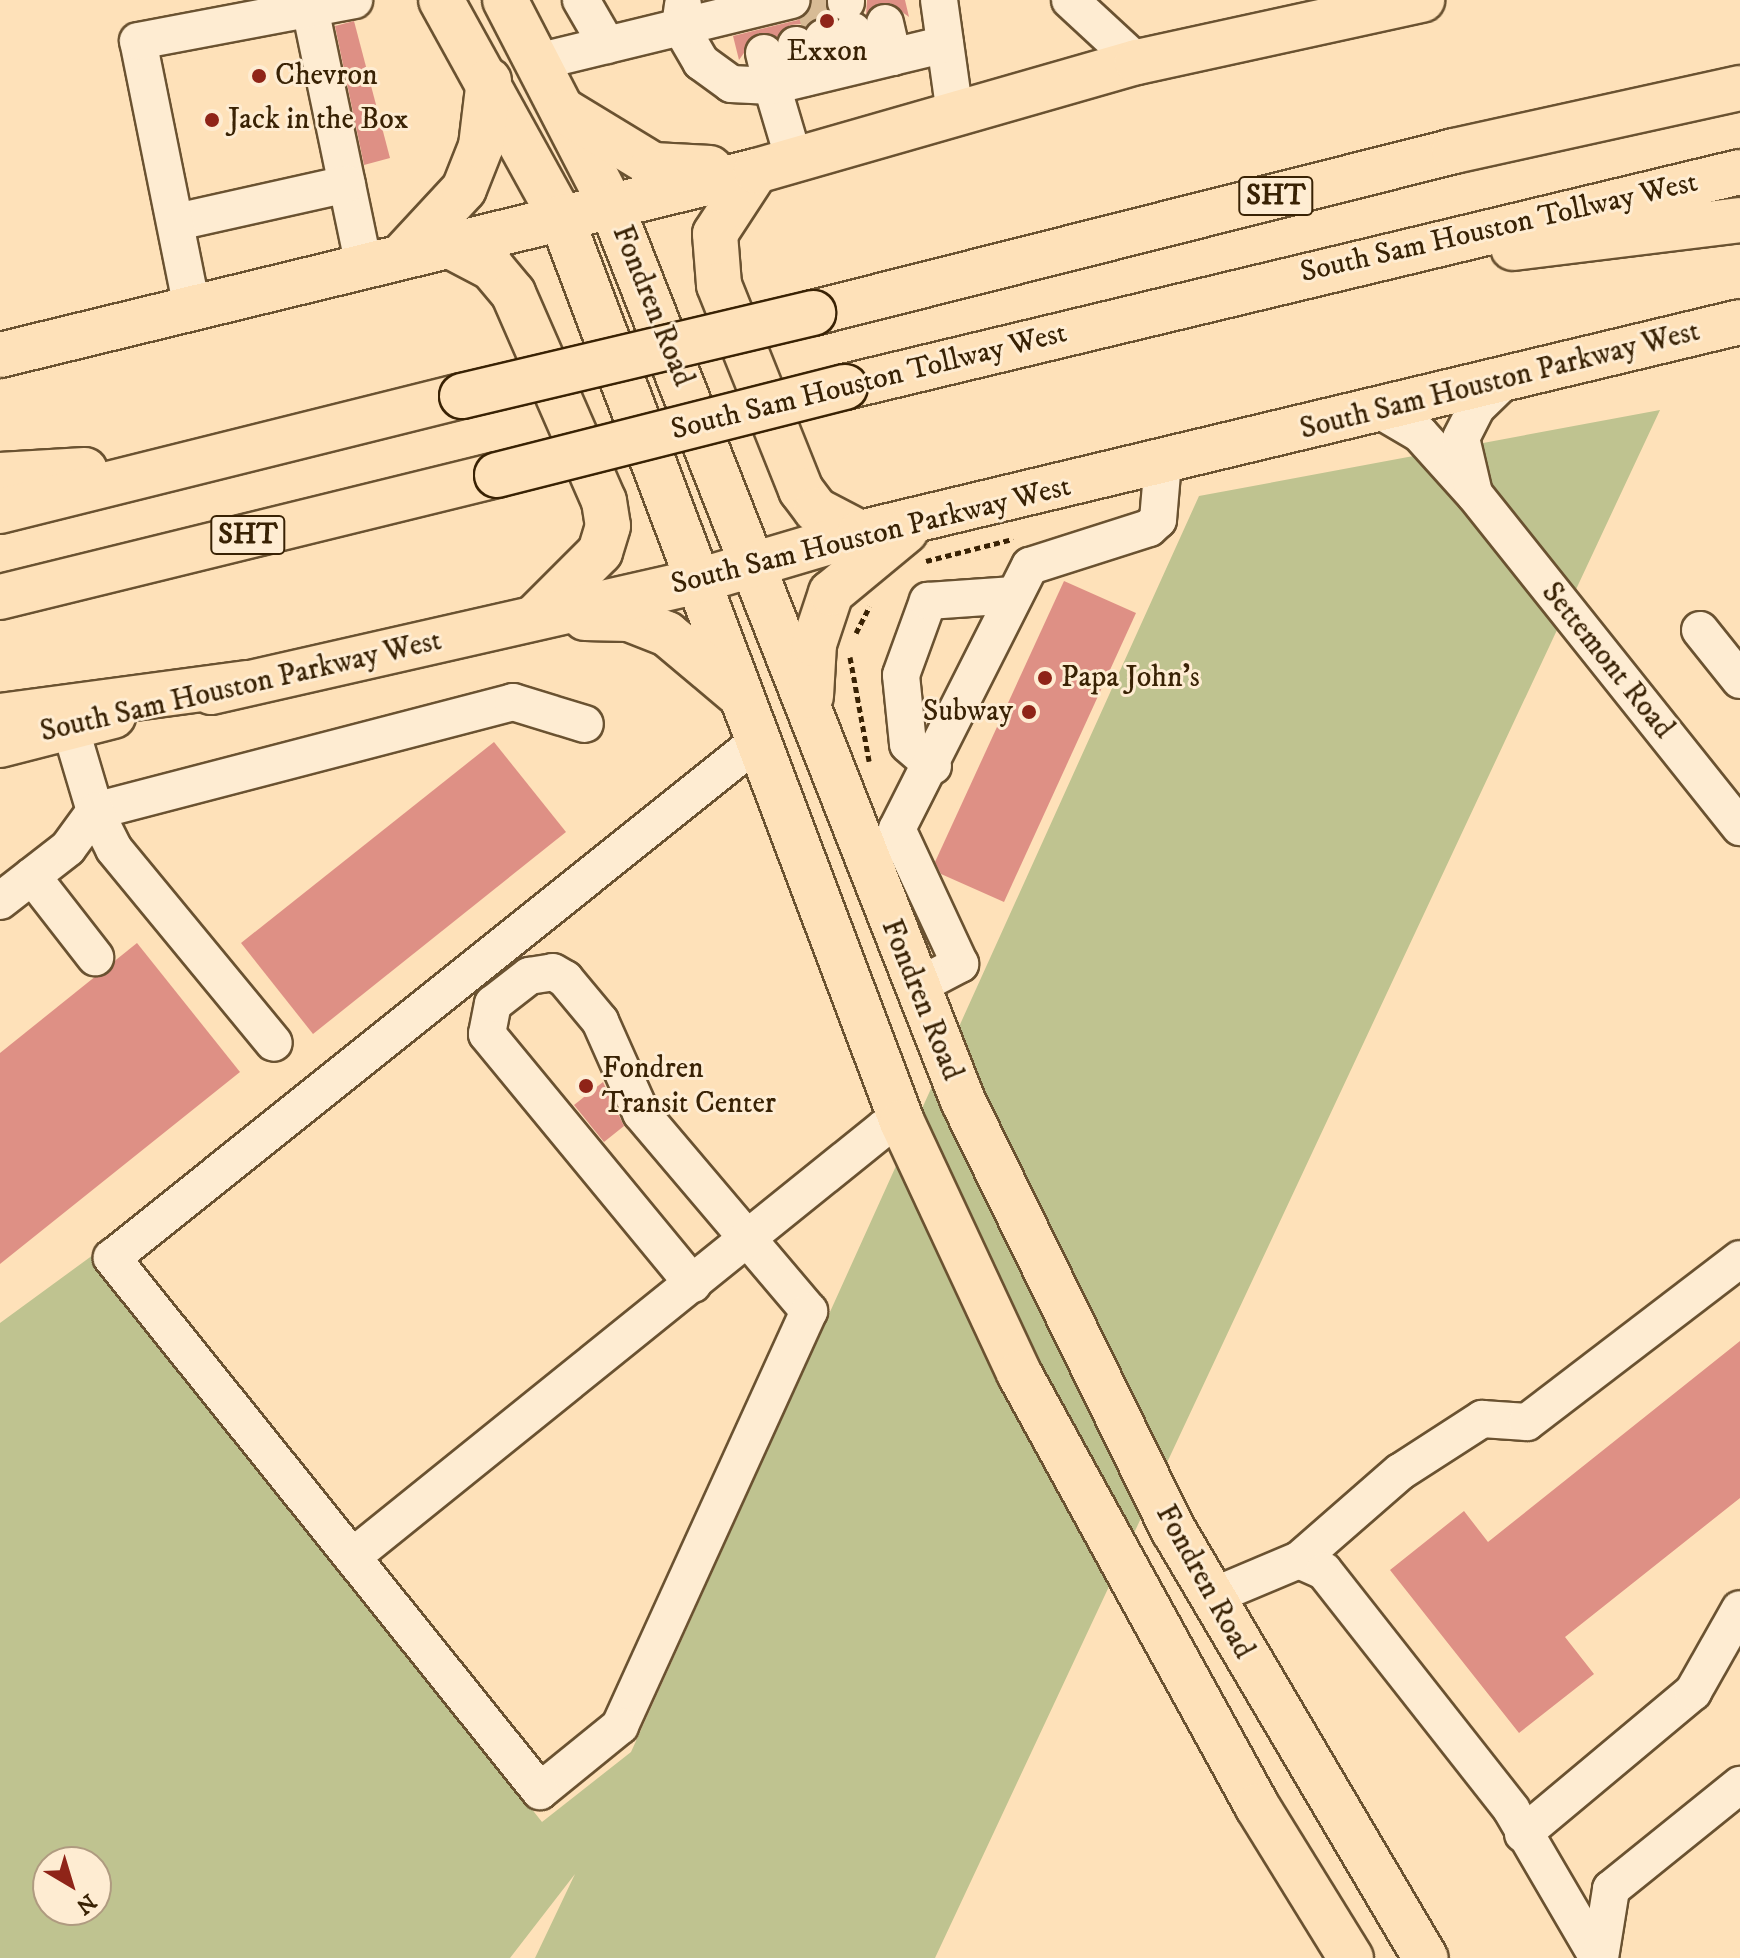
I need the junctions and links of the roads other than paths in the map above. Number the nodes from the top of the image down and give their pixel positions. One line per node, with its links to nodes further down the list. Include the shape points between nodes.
1 (354, 0): 8 (street)
2 (441, 0): 15 (main road, Fondren Road)
3 (505, 0): 13 (main road, Fondren Road)
4 (581, 0): 12 (street)
5 (939, 0): 11 (street)
6 (1070, 0): 14 (street)
7 (1422, 0): 14 (main road)
8 (310, 8): 21 (street); 25 (street, via 138,41)
9 (682, 13): 10 (street); 10 (street, via 701,62 731,84); 12 (street)
10 (815, 35): 11 (street); 19 (street)
11 (945, 44): 18 (street)
12 (607, 45): 13 (street)
13 (537, 62): 17 (main road, Fondren Road)
14 (1137, 62): 18 (main road)
15 (489, 80): 23 (main road, Fondren Road); 27 (main road, via 481,146 464,189)
16 (1740, 88): 34 (main road, SHT, bridge, via 1454,151)
17 (561, 108): 19 (main road, via 653,165); 22 (main road, Fondren Road)
18 (955, 114): 19 (main road)
19 (775, 165): 22 (main road); 40 (main road, via 715,234 719,285 801,490 816,510)
20 (1740, 172): 28 (main road, South Sam Houston Tollway West / SHT)
21 (347, 184): 25 (street); 27 (street)
22 (611, 205): 23 (main road); 41 (main road, Fondren Road)
23 (561, 217): 26 (main road); 42 (main road, Fondren Road)
24 (1740, 220): 28 (main road)
25 (177, 222): 29 (street)
26 (448, 245): 27 (main road); 45 (main road, via 492,268 513,293 604,501 608,526 600,552)
27 (383, 261): 29 (main road)
28 (1285, 277): 44 (main road, South Sam Houston Tollway West / SHT, bridge)
29 (192, 308): 31 (main road)
30 (1740, 322): 32 (main road, South Sam Houston Parkway West)
31 (0, 355)
32 (1505, 380): 33 (main road, South Sam Houston Parkway West); 37 (street, Settemont Road, via 1477,407 1461,438)
33 (1381, 411): 35 (main road, South Sam Houston Parkway West); 37 (street, Settemont Road, via 1420,434)
34 (234, 454): 36 (main road); 38 (main road, SHT)
35 (1163, 462): 39 (main road, South Sam Houston Parkway West); 43 (street, via 1158,520 1149,528 1044,557 1030,566)
36 (0, 475)
37 (1475, 495): 58 (street, Settemont Road)
38 (0, 511)
39 (927, 518): 40 (main road, South Sam Houston Parkway West); 50 (main road, via 873,552 831,593 814,644)
40 (860, 533): 41 (main road, South Sam Houston Parkway West)
41 (755, 563): 42 (main road, South Sam Houston Parkway West); 50 (main road, Fondren Road)
42 (698, 581): 45 (main road, South Sam Houston Parkway West); 49 (main road, Fondren Road)
43 (1014, 595): 56 (street); 56 (street, via 928,601 901,675 908,744)
44 (0, 597)
45 (534, 618): 48 (main road, South Sam Houston Parkway West); 49 (main road, via 629,619 667,634)
46 (1700, 630): 47 (street)
47 (1740, 680)
48 (247, 683): 51 (main road); 53 (main road, South Sam Houston Parkway West)
49 (741, 697): 54 (main road, Fondren Road)
50 (810, 710): 59 (main road, Fondren Road)
51 (0, 716)
52 (585, 724): 57 (street, via 513,702)
53 (70, 727): 55 (main road, South Sam Houston Parkway West); 57 (street)
54 (758, 741): 62 (street); 67 (main road, Fondren Road)
55 (0, 745)
56 (933, 766): 59 (street)
57 (95, 811): 60 (street, via 68,848); 65 (street, via 114,849)
58 (1740, 827)
59 (878, 834): 66 (main road, Fondren Road, via 916,987)
60 (32, 876): 61 (street); 63 (street)
61 (0, 901)
62 (503, 945): 64 (street); 71 (street, via 112,1258)
63 (95, 957)
64 (529, 976): 68 (street, via 553,972 565,979 600,1021 641,1113); 70 (street, via 493,1004 487,1034)
65 (274, 1043)
66 (963, 1101): 67 (main road); 73 (main road, Fondren Road)
67 (902, 1122): 68 (street, via 884,1128); 75 (main road, Fondren Road, via 1019,1373)
68 (746, 1242): 70 (street); 71 (street, via 809,1311 620,1726 540,1791)
69 (1740, 1259): 72 (street, via 1527,1422 1482,1419 1400,1472)
70 (693, 1284): 71 (street)
71 (352, 1557)
72 (1299, 1560): 73 (street); 77 (street, via 1324,1571)
73 (1211, 1597): 75 (main road); 79 (main road, Fondren Road)
74 (1740, 1609): 77 (street, via 1693,1692)
75 (1155, 1626): 78 (main road, Fondren Road)
76 (1740, 1785): 80 (street, via 1611,1889)
77 (1523, 1834): 80 (street)
78 (1351, 1958)
79 (1426, 1958)
80 (1599, 1958)

